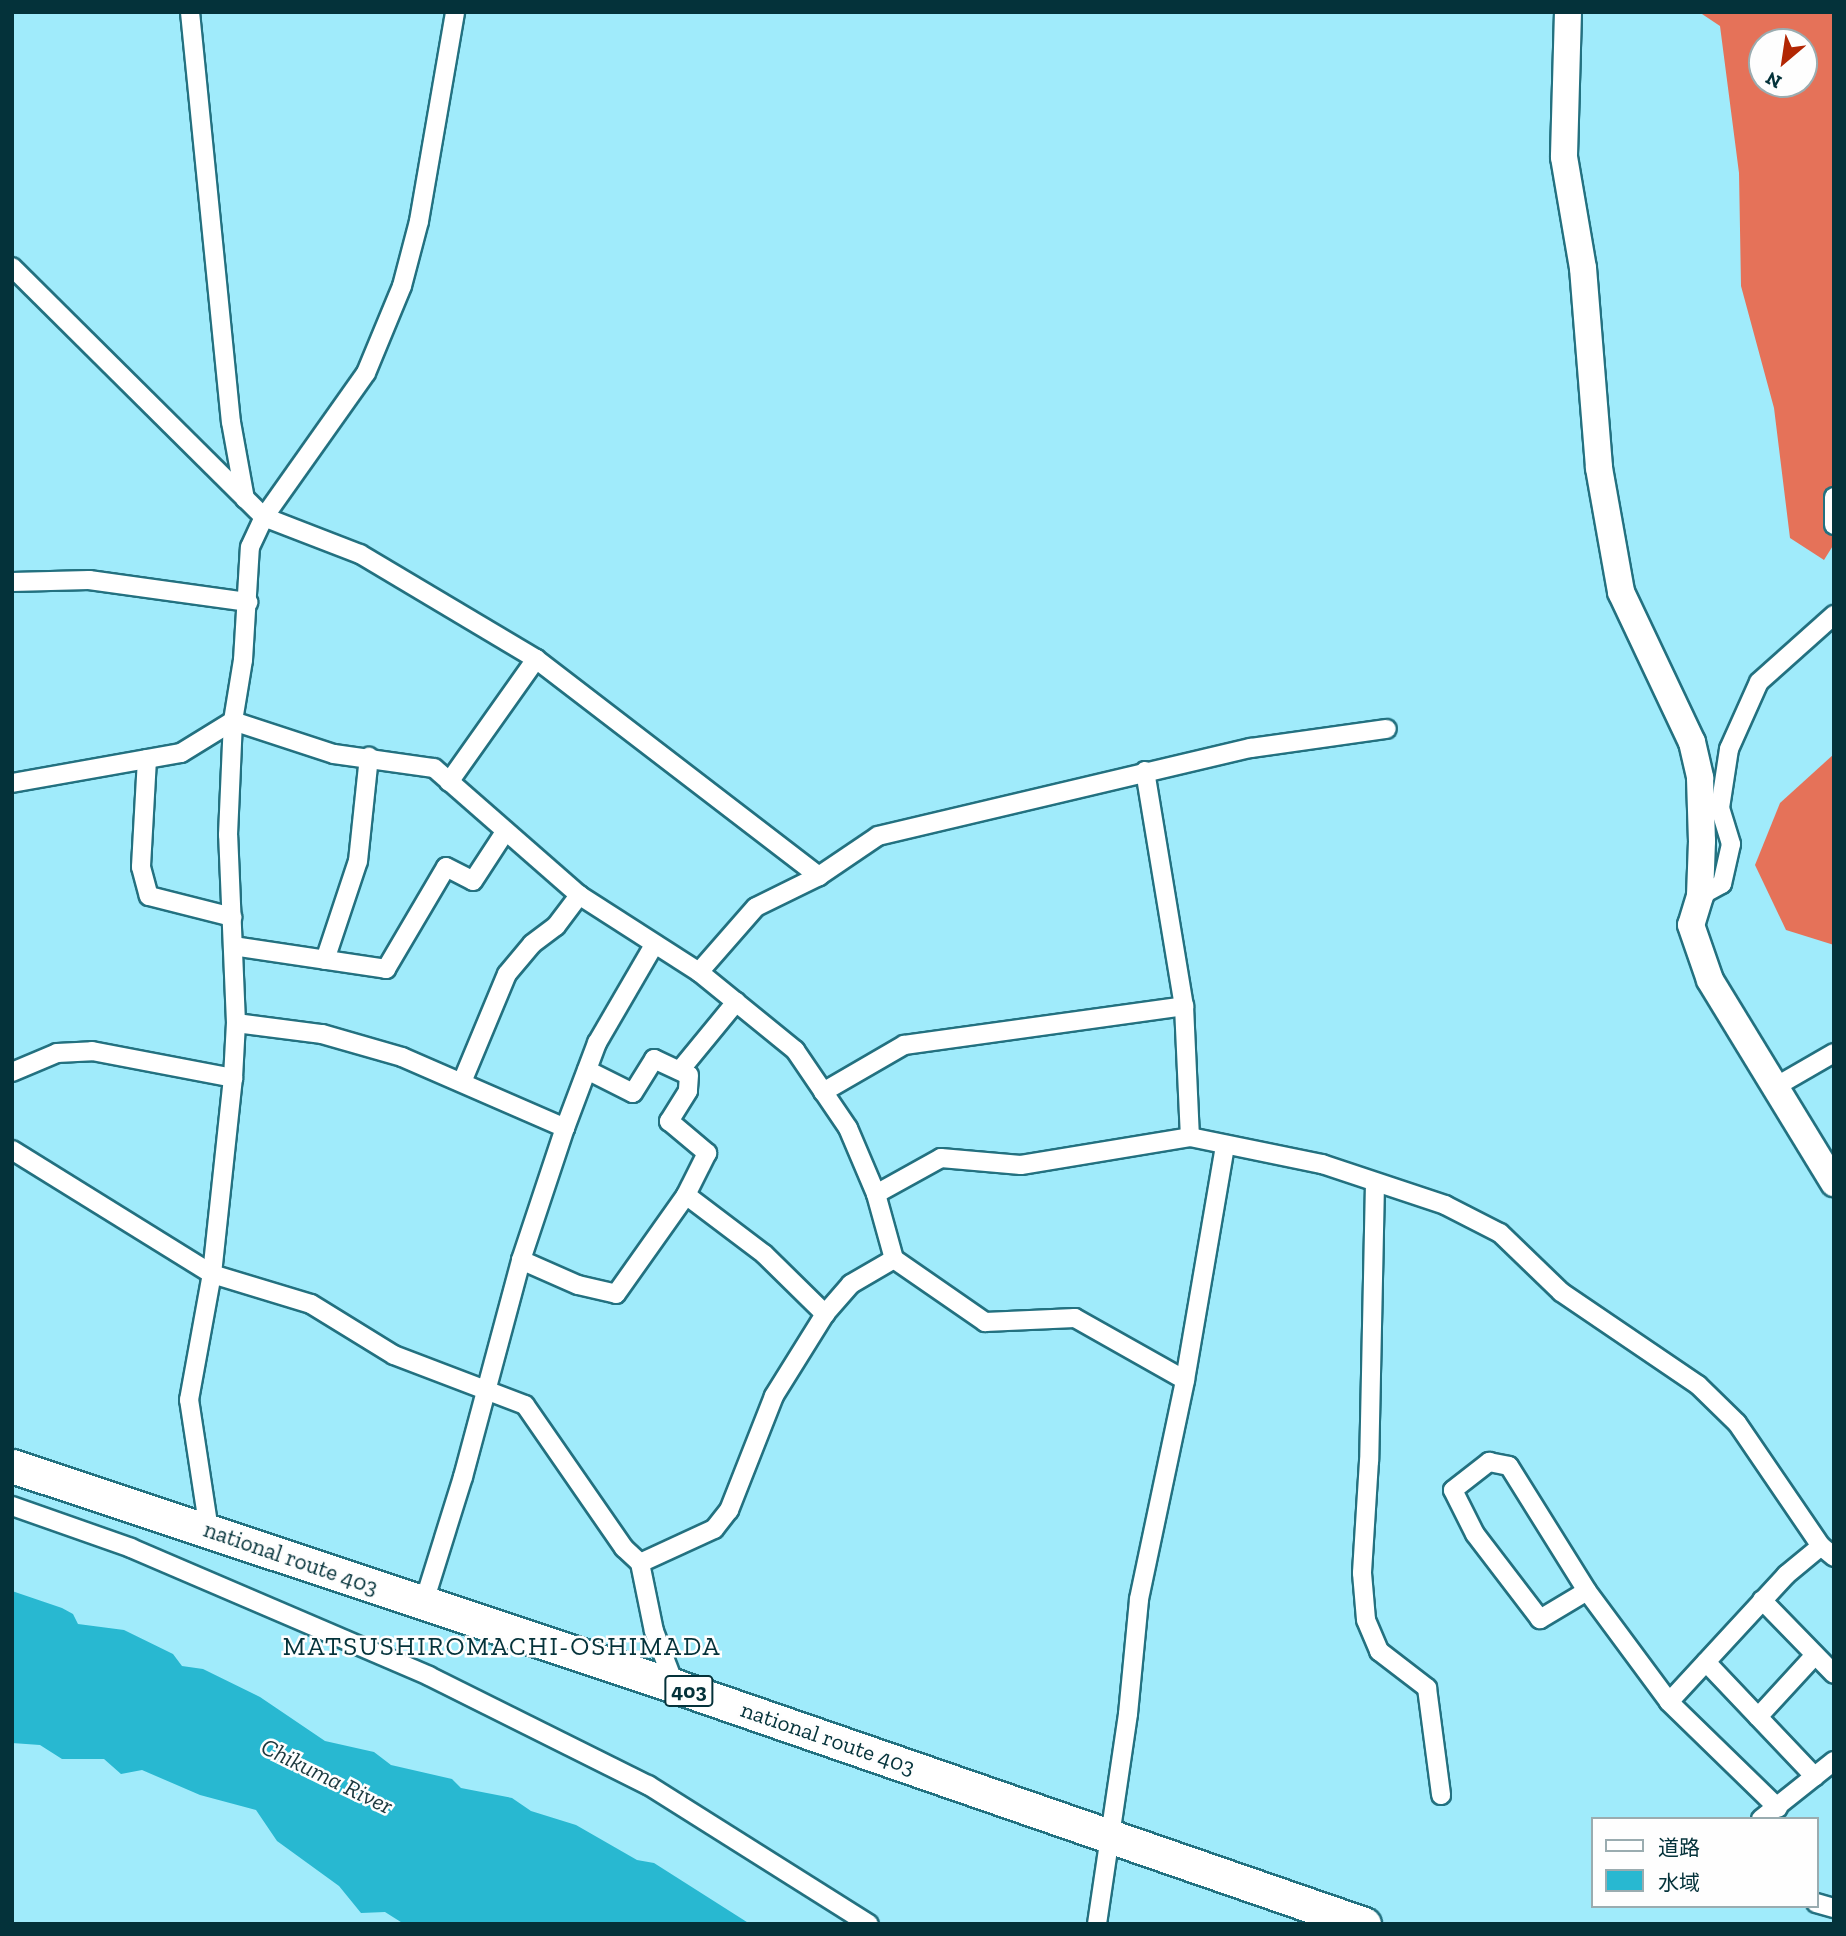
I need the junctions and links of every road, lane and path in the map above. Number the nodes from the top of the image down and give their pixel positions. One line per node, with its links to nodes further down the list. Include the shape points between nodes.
1 (190, 12): 6 (street, via 231,422)
2 (455, 12): 7 (street, via 419,221 402,286 366,373)
3 (1568, 12): 23 (street, via 1564,157 1584,268 1599,468 1621,592 1692,742 1700,778)
4 (12, 267): 6 (street)
5 (1834, 497): 8 (street)
6 (245, 499): 7 (street)
7 (264, 517): 10 (street, via 250,547); 12 (street, via 360,554)
8 (1834, 525)
9 (12, 582): 10 (street, via 89,580)
10 (248, 601): 13 (street)
11 (1834, 615): 23 (street, via 1759,682 1729,749 1720,808 1731,844 1722,884)
12 (536, 659): 18 (street); 21 (street)
13 (233, 721): 15 (street, via 334,754); 16 (street, via 181,753); 24 (street, via 228,835)
14 (1387, 729): 17 (street, via 1251,748)
15 (369, 757): 18 (street, via 434,768); 27 (street, via 358,861)
16 (147, 759): 19 (street); 24 (street, via 141,867 149,896)
17 (1144, 771): 21 (street, via 878,836); 30 (street)
18 (449, 782): 20 (street)
19 (12, 783)
20 (505, 832): 22 (street); 27 (street, via 473,881 446,867 386,969)
21 (819, 876): 28 (street, via 755,907)
22 (579, 895): 25 (street); 37 (street, via 556,926 532,944 507,974)
23 (1700, 896): 38 (street, via 1691,925 1710,980)
24 (232, 916): 26 (street)
25 (654, 945): 28 (street); 34 (street)
26 (233, 946): 27 (street); 31 (street)
27 (325, 960)
28 (699, 972): 29 (street)
29 (736, 1002): 33 (street); 39 (street, via 795,1050)
30 (1184, 1006): 39 (street, via 904,1045); 41 (street)
31 (236, 1023): 36 (street); 37 (street, via 322,1034 402,1057)
32 (1834, 1053): 38 (street)
33 (681, 1069): 34 (street, via 654,1059 633,1093); 47 (street, via 689,1076 688,1091 669,1121 707,1153)
34 (587, 1070): 40 (street)
35 (12, 1072): 36 (street, via 57,1052 92,1051)
36 (233, 1078): 50 (street)
37 (462, 1082): 40 (street)
38 (1775, 1087): 44 (street)
39 (823, 1092): 46 (street, via 848,1128)
40 (565, 1128): 49 (street)
41 (1190, 1137): 42 (street); 46 (street, via 1021,1165 941,1158)
42 (1225, 1147): 45 (street, via 1322,1164); 52 (street)
43 (12, 1150): 50 (street)
44 (1834, 1182)
45 (1376, 1183): 57 (street, via 1445,1205 1500,1233 1561,1292 1698,1385 1737,1423); 70 (street, via 1362,1573 1366,1620 1378,1651 1427,1688)
46 (876, 1194): 48 (street)
47 (686, 1195): 49 (street, via 616,1294 578,1285); 51 (street, via 764,1254)
48 (894, 1259): 51 (street, via 851,1284); 52 (street, via 985,1322 1074,1318)
49 (520, 1260): 53 (street)
50 (212, 1274): 53 (street, via 311,1304 394,1354); 56 (street, via 189,1400)
51 (825, 1314): 58 (street, via 774,1396 729,1510 699,1539)
52 (1185, 1380): 73 (street, via 1139,1599 1128,1714)
53 (484, 1388): 58 (street, via 525,1405 624,1548); 61 (street, via 463,1477)
54 (12, 1466): 56 (highway, national route 403 / 403)
55 (12, 1506): 74 (street, via 131,1548 429,1676 648,1785)
56 (209, 1530): 61 (highway, national route 403 / 403)
57 (1827, 1551): 60 (street)
58 (640, 1563): 65 (street, via 654,1631)
59 (1587, 1591): 59 (street, via 1509,1466 1489,1462 1453,1490 1475,1534 1540,1619); 66 (street)
60 (1762, 1600): 62 (street); 63 (street)
61 (424, 1602): 65 (highway, national route 403 / 403)
62 (1815, 1655): 64 (street); 67 (street)
63 (1706, 1662): 66 (street); 67 (street)
64 (1834, 1674)
65 (674, 1686): 73 (highway, national route 403 / 403)
66 (1669, 1702): 71 (street)
67 (1758, 1717): 69 (street)
68 (1834, 1761): 69 (street)
69 (1815, 1777): 71 (street)
70 (1441, 1795)
71 (1778, 1808): 72 (street)
72 (1764, 1817)
73 (1108, 1837): 75 (street); 76 (highway, national route 403 / 403)
74 (869, 1924)
75 (1097, 1924)
76 (1364, 1924)

